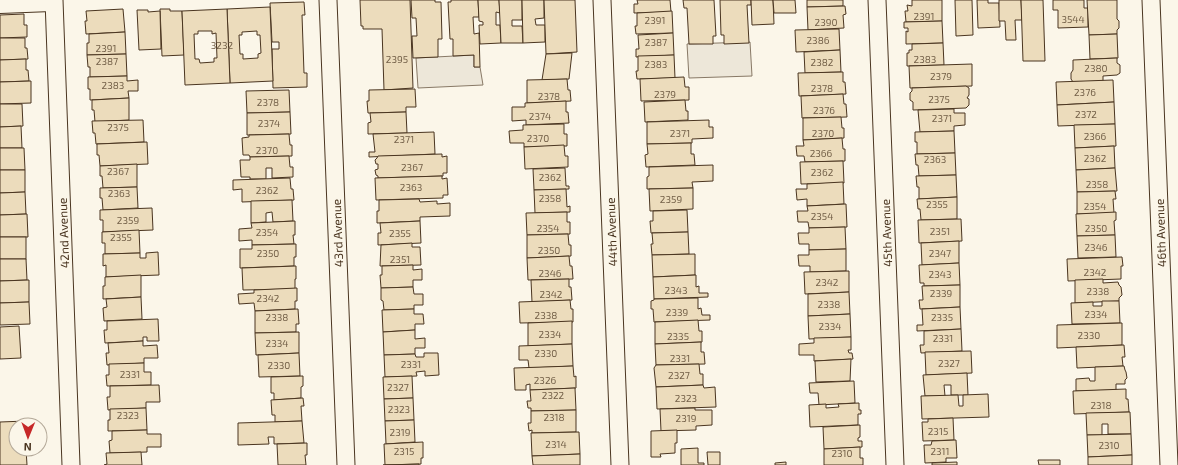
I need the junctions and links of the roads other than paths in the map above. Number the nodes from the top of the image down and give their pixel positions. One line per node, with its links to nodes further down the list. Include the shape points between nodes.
1 (50, 0): 7 (street)
2 (54, 0): 8 (street, 42nd Avenue)
3 (328, 0): 9 (street, 43rd Avenue)
4 (602, 0): 10 (street, 44th Avenue)
5 (877, 0): 11 (street, 45th Avenue)
6 (1151, 0): 12 (street, 46th Avenue)
7 (0, 2)
8 (71, 465)
9 (346, 465)
10 (620, 465)
11 (895, 465)
12 (1169, 465)

